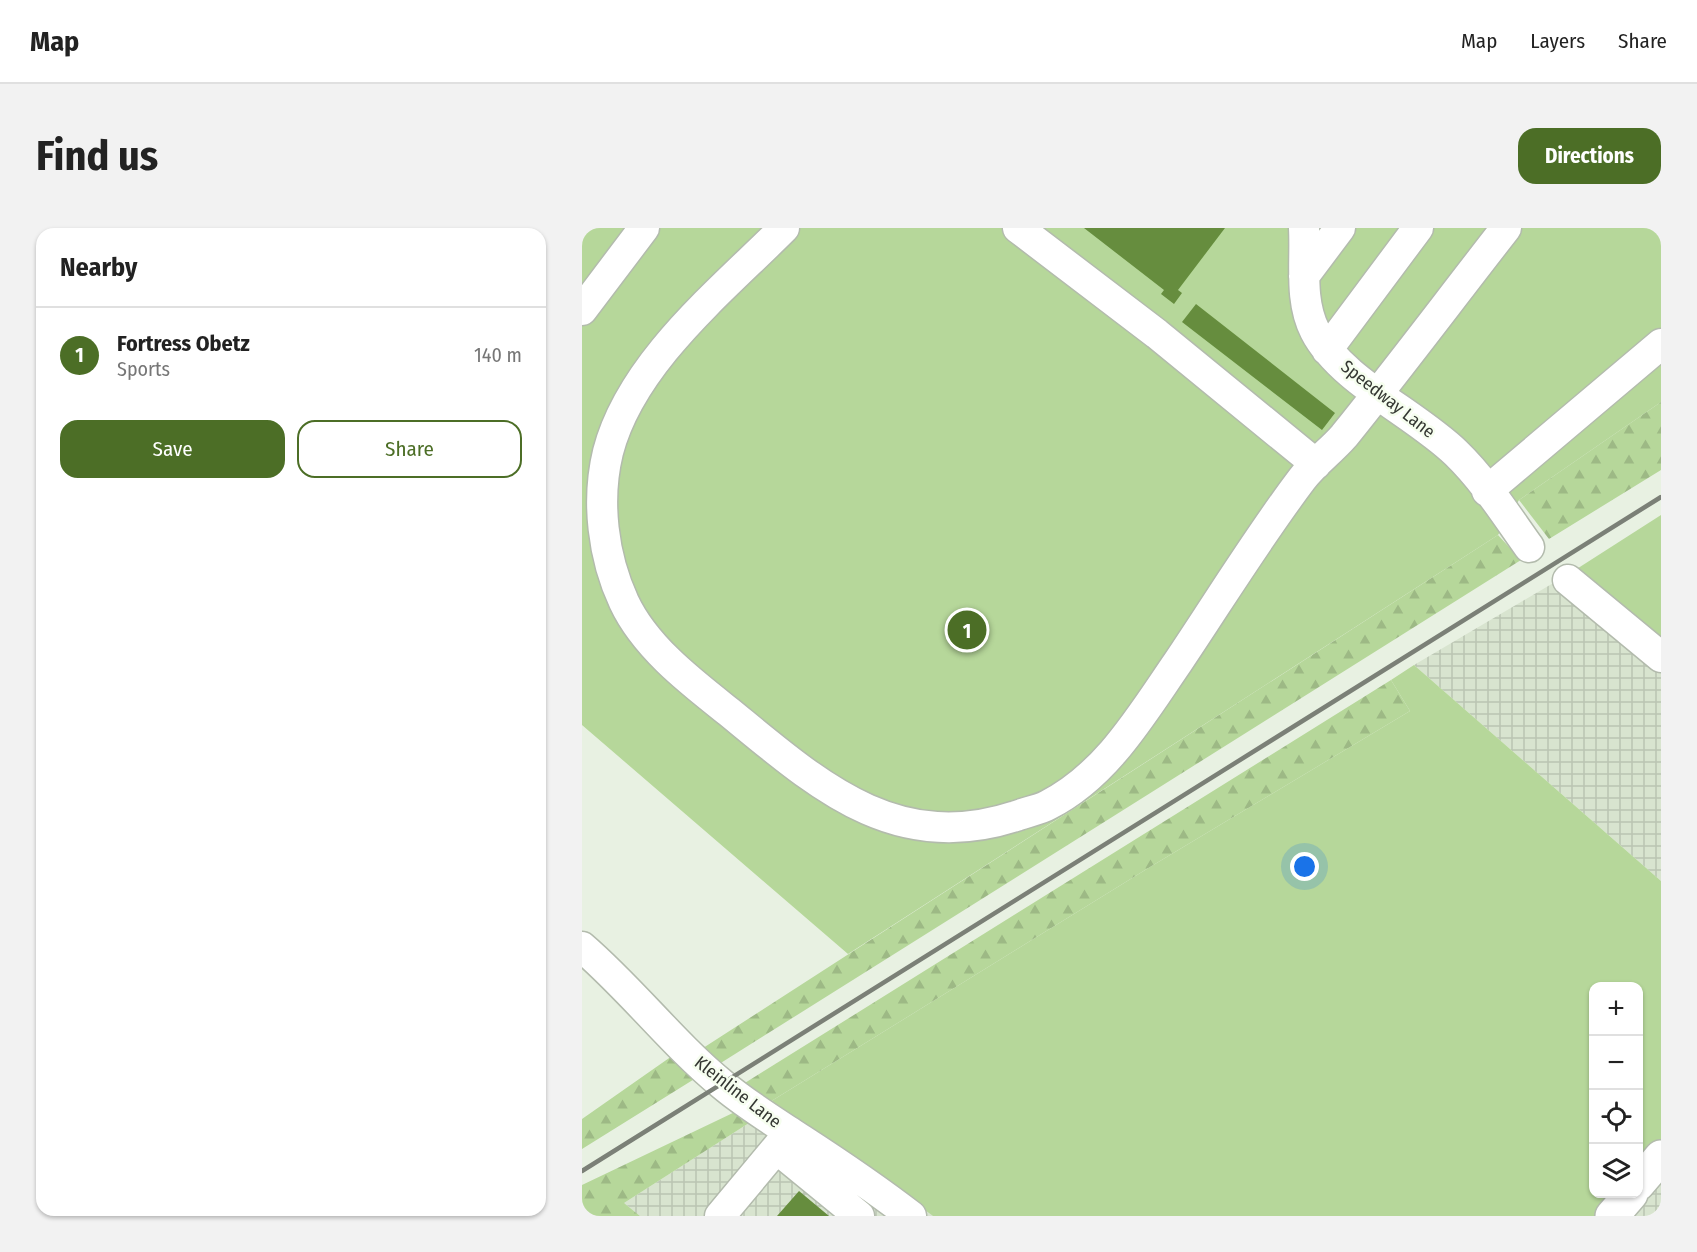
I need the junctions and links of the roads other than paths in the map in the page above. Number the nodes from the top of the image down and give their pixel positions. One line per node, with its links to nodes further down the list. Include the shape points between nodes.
1 (644, 228): 9 (street)
2 (784, 228): 13 (street, via 698,314 652,366 623,407 608,454 603,528 610,567 626,606 670,662 792,764 876,815 912,825 954,829 998,822 1048,805 1099,769 1136,723)
3 (1018, 228): 13 (street, via 1157,334)
4 (1304, 228): 8 (street, Speedway Lane)
5 (1340, 228): 8 (street)
6 (1418, 228): 11 (street)
7 (1506, 228): 12 (street)
8 (1304, 276): 11 (street, Speedway Lane, via 1308,315)
9 (582, 310)
10 (1661, 344): 14 (street)
11 (1327, 350): 12 (street, Speedway Lane)
12 (1377, 392): 13 (street, via 1342,438); 14 (street, Speedway Lane, via 1457,454)
13 (1316, 464)
14 (1487, 491): 15 (street, Speedway Lane)
15 (1529, 546)
16 (1568, 580): 17 (street)
17 (1661, 657)
18 (582, 947): 19 (street, Kleinline Lane, via 614,974 677,1043 758,1112)
19 (783, 1141): 23 (street); 24 (street); 25 (street, Kleinline Lane, via 869,1184)
20 (1661, 1157): 21 (main road)
21 (1643, 1178)
22 (1628, 1198): 26 (main road)
23 (720, 1216)
24 (859, 1216)
25 (911, 1216)
26 (1612, 1216)

